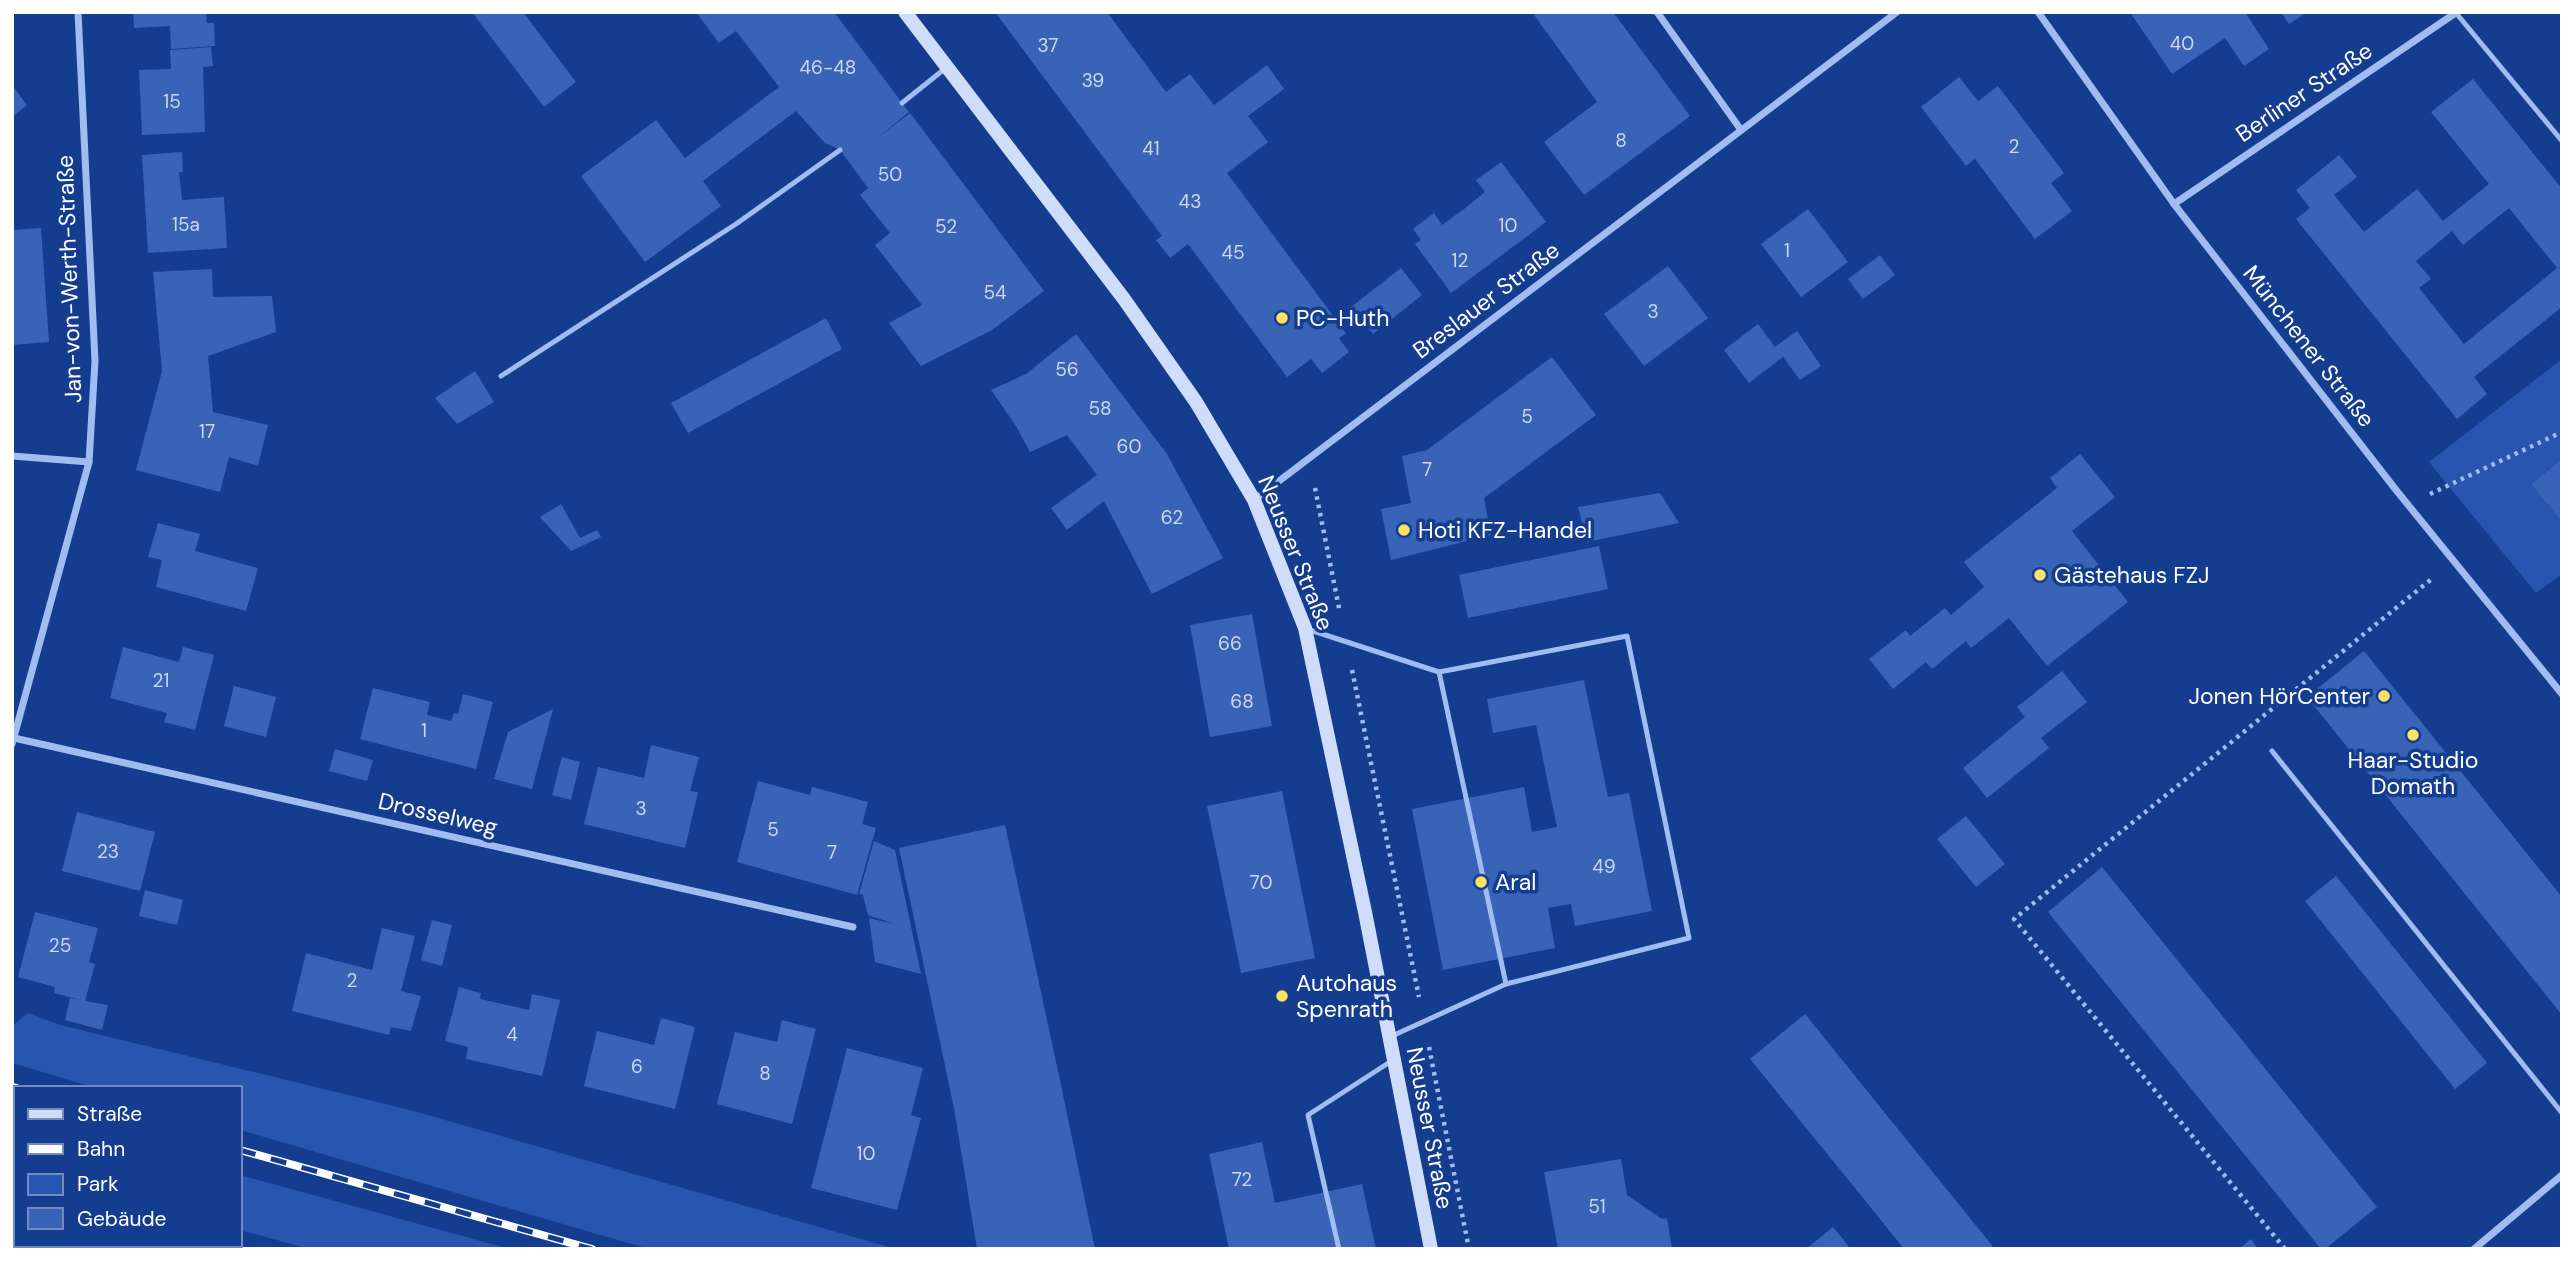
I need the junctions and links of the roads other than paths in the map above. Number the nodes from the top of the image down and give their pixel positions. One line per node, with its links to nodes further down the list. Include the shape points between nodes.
1 (78, 12): 15 (street, Jan-von-Werth-Straße, via 95,361)
2 (905, 12): 7 (main road, Neusser Straße)
3 (1657, 12): 9 (street)
4 (1896, 12): 9 (street, Breslauer Straße)
5 (2038, 12): 12 (street, Münchener Straße)
6 (2456, 12): 10 (lane, Berliner Straße); 12 (street, Berliner Straße)
7 (947, 67): 8 (lane); 16 (main road, Neusser Straße, via 1125,299 1196,402)
8 (902, 103)
9 (1741, 130): 16 (street, Breslauer Straße)
10 (2562, 141)
11 (840, 150): 13 (lane, via 736,224)
12 (2174, 204): 19 (street, Münchener Straße)
13 (501, 376)
14 (12, 456): 15 (street)
15 (89, 462): 20 (street, Jan-von-Werth-Straße)
16 (1254, 500): 17 (main road, Neusser Straße)
17 (1306, 628): 18 (lane); 24 (main road, Neusser Straße)
18 (1439, 672): 23 (lane); 23 (lane, via 1627,636 1689,938)
19 (2562, 694)
20 (13, 741): 22 (street, Drosselweg)
21 (2272, 751): 26 (lane)
22 (853, 927)
23 (1506, 984): 24 (lane)
24 (1389, 1037): 25 (main road, Neusser Straße)
25 (1394, 1059): 28 (lane, via 1308,1115); 29 (main road, Neusser Straße)
26 (2562, 1113)
27 (2562, 1175): 30 (street)
28 (1339, 1249)
29 (1431, 1249)
30 (2474, 1249)

